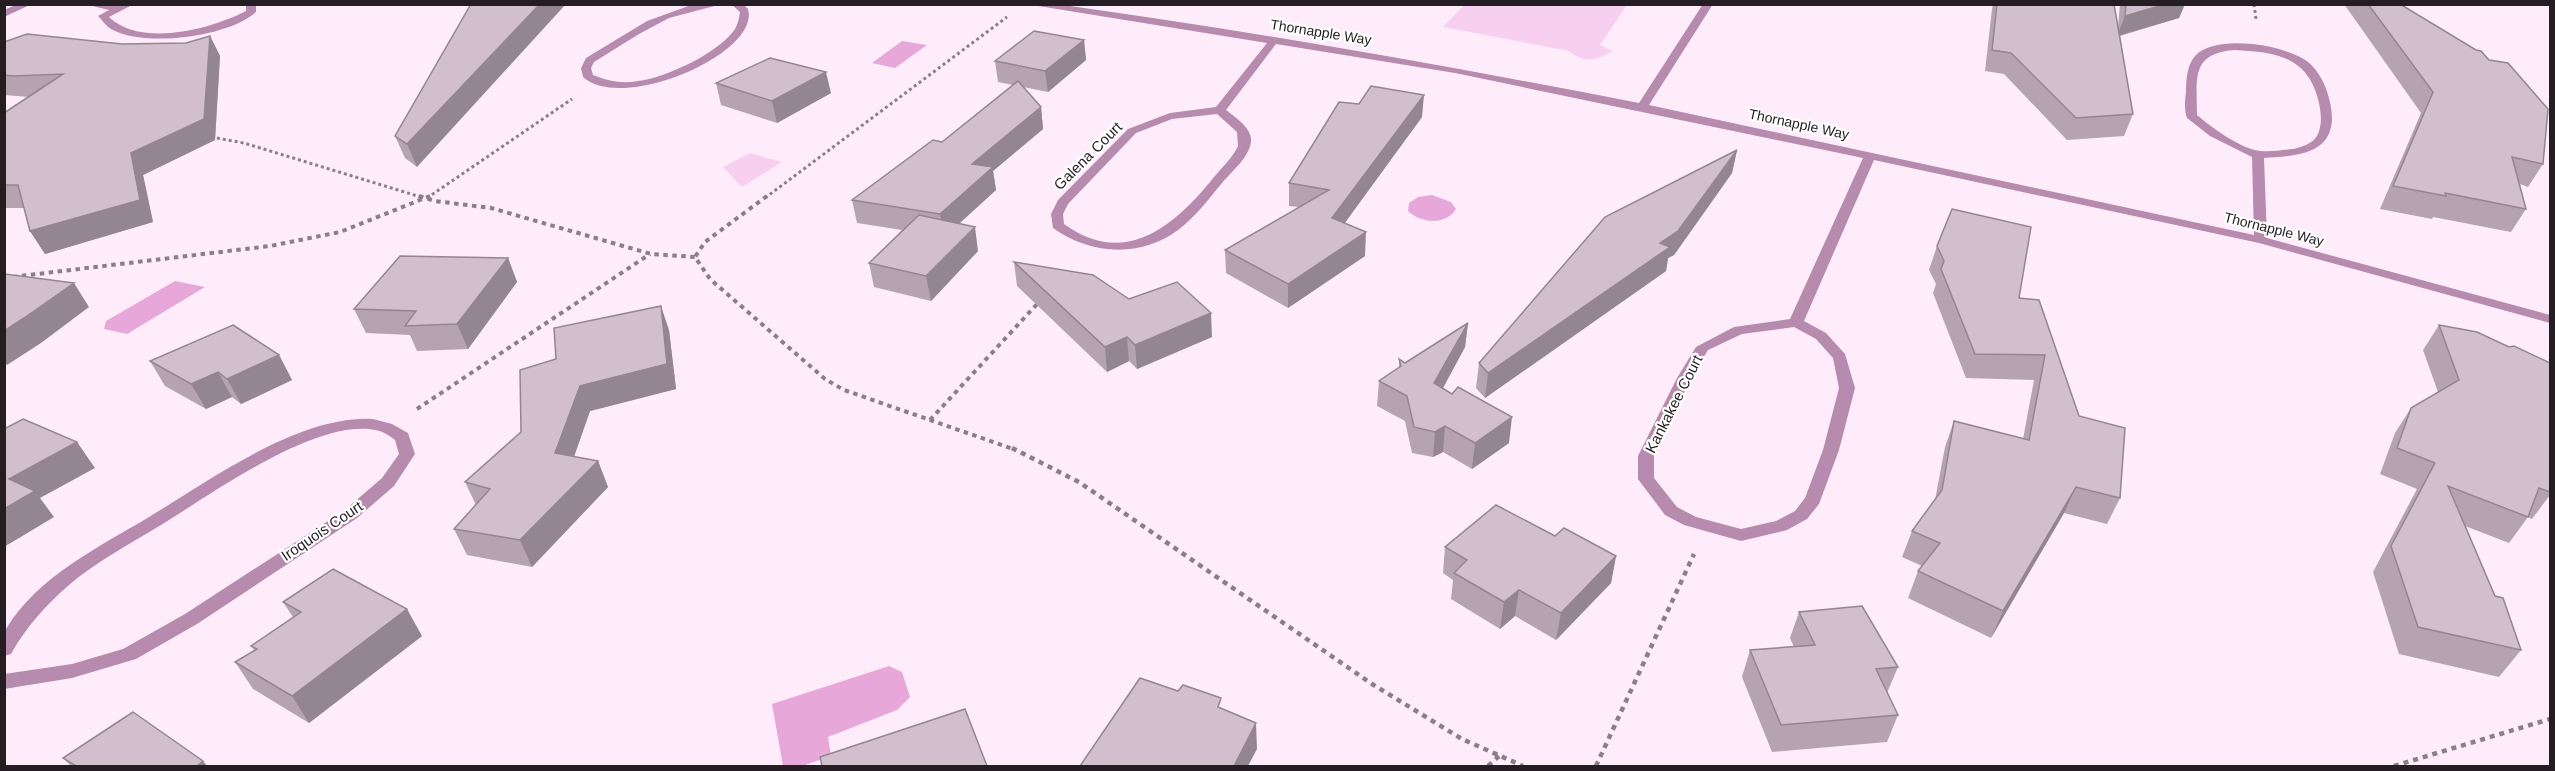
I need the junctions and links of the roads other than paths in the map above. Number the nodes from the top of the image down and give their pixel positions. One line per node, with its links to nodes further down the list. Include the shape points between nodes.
1 (27, 4): 10 (street)
2 (89, 4): 9 (street)
3 (129, 4): 9 (street)
4 (251, 4): 9 (street, via 251,12 234,22 203,32 167,36 121,30 108,24 103,16)
5 (717, 4): 6 (street, via 671,13 628,35 590,60 586,68 588,77 617,86 676,75 741,32 746,11)
6 (736, 4)
7 (1031, 4): 11 (street, Thornapple Way)
8 (1708, 4): 12 (street)
9 (117, 8)
10 (4, 14)
11 (1275, 39): 12 (street, Thornapple Way); 13 (street)
12 (1642, 107): 14 (street, Thornapple Way)
13 (1220, 110): 13 (street, Galena Court, via 1242,131 1242,149 1212,188 1171,230 1138,243 1092,245 1069,235 1058,225 1062,203 1132,131 1170,116)
14 (1870, 155): 16 (street, Thornapple Way); 18 (street)
15 (2258, 155): 15 (street, via 2305,149 2324,136 2327,128 2318,82 2304,64 2284,55 2234,46 2204,53 2198,60 2191,88 2192,116 2205,129); 16 (street)
16 (2261, 240): 17 (street, Thornapple Way)
17 (2550, 319)
18 (1796, 322): 18 (street, Kankakee Court, via 1821,336 1840,357 1847,388 1813,500 1801,515 1781,526 1741,535 1671,512 1646,479 1646,456 1703,347 1739,330)
19 (4, 650): 20 (street, Iroquois Court, via 16,627 68,577 221,480 304,438 336,429 369,424 388,428 402,437 407,454 388,482 351,514 191,619 129,654 72,671)
20 (4, 682)

